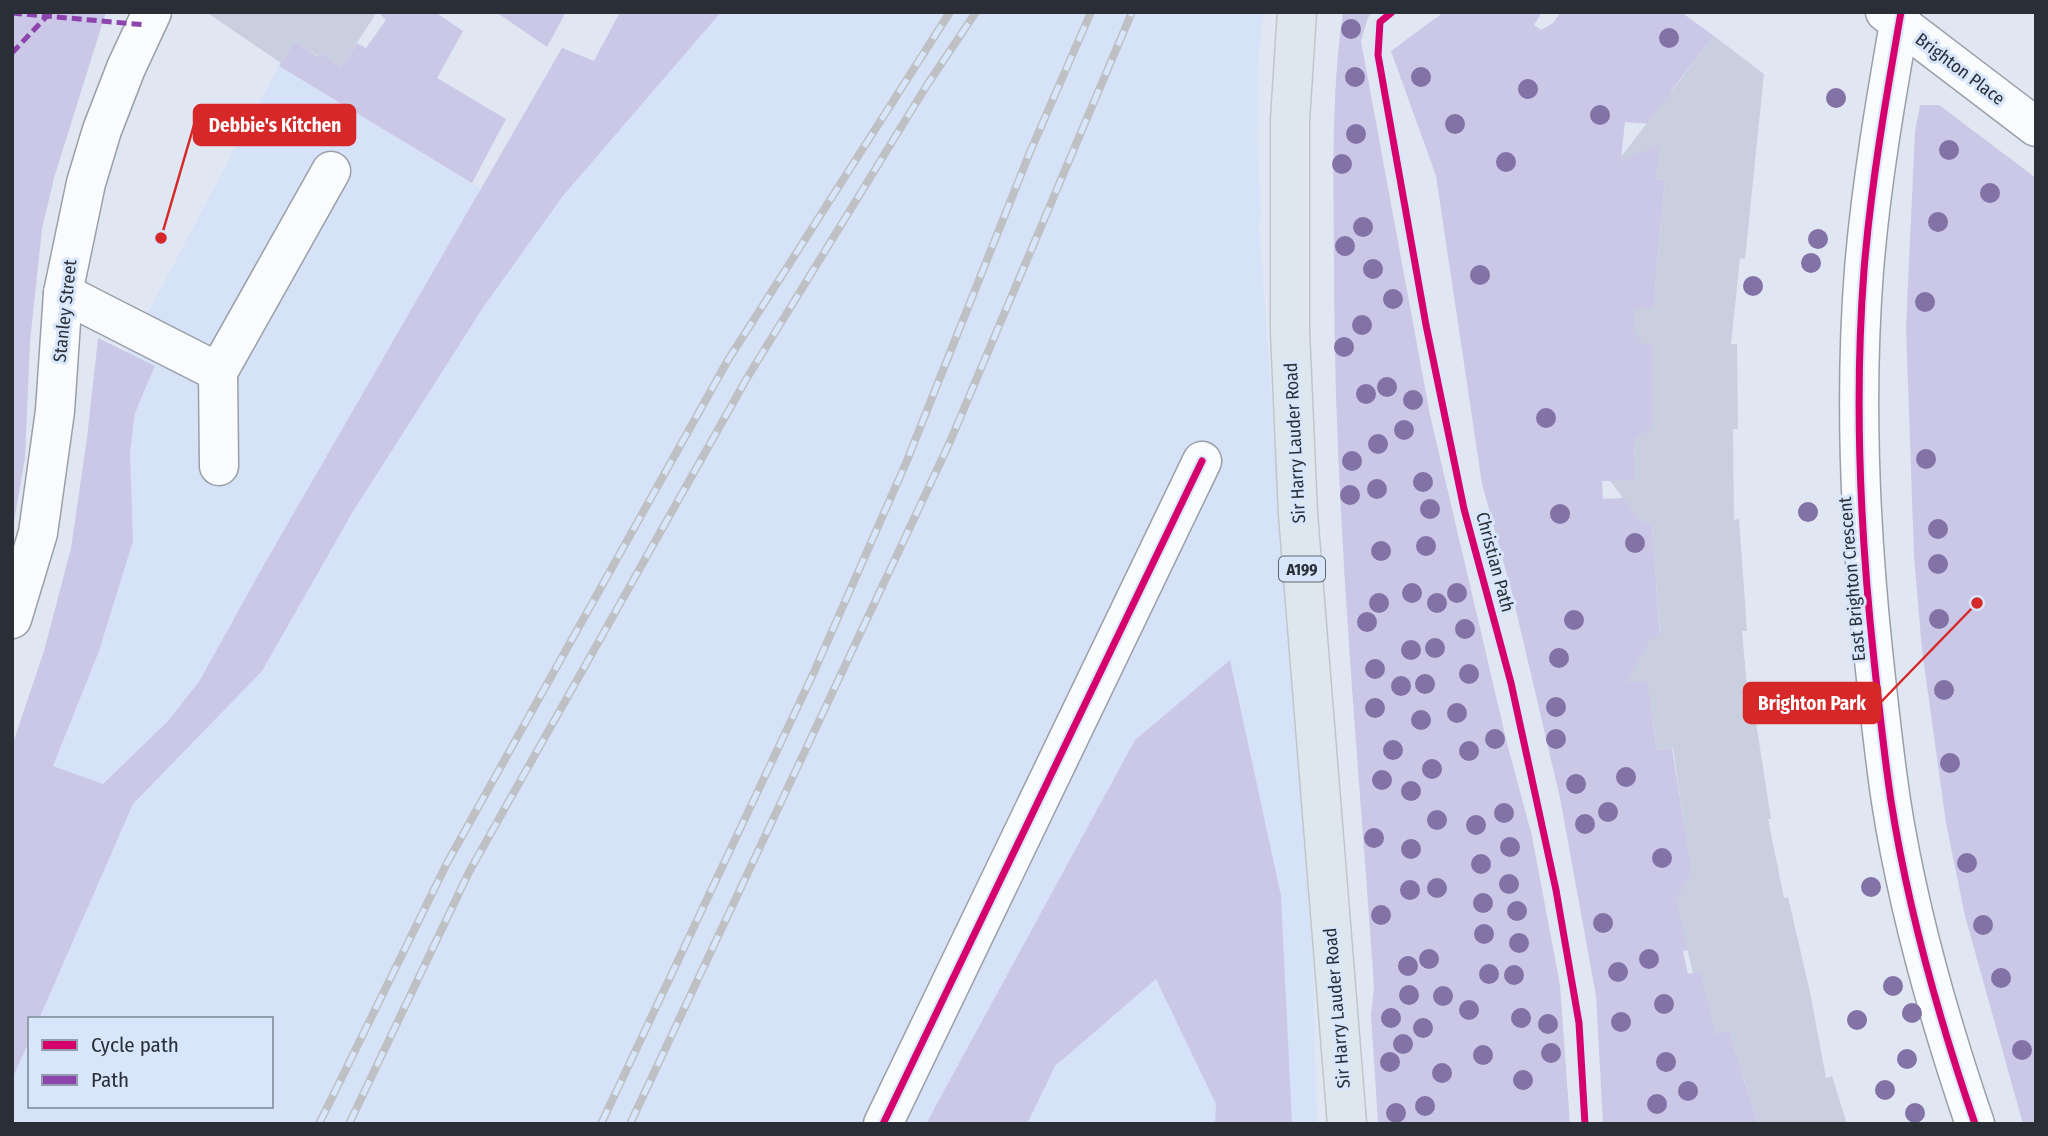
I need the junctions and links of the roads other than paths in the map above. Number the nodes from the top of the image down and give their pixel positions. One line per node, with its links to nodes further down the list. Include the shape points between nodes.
1 (152, 12): 6 (street, Stanley Street, via 102,130)
2 (1297, 12): 12 (main road, Sir Harry Lauder Road / A199, via 1289,224 1298,514)
3 (1895, 16): 4 (street, Brighton Place); 13 (street, East Brighton Crescent, via 1864,282 1859,414 1868,609 1883,743 1905,873 1938,1007)
4 (2036, 127)
5 (331, 171): 7 (street)
6 (63, 293): 7 (street); 10 (street, Stanley Street, via 55,411 38,533)
7 (218, 372): 9 (street)
8 (1202, 461): 11 (street)
9 (219, 466)
10 (12, 619)
11 (883, 1124)
12 (1347, 1124)
13 (1975, 1124)

